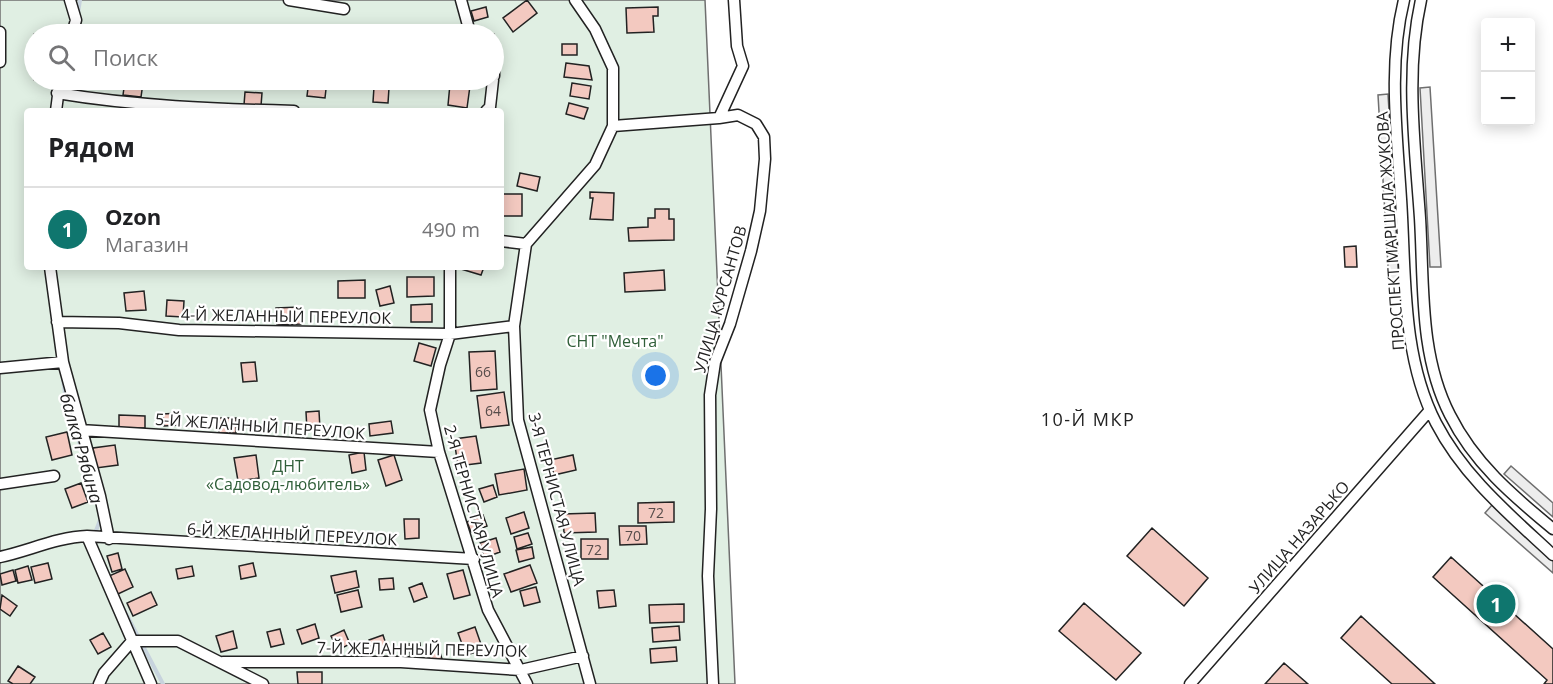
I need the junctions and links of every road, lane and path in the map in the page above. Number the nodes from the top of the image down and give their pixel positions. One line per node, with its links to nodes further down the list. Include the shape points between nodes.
1 (70, 0): 9 (street)
2 (289, 0): 8 (street)
3 (461, 0): 10 (street)
4 (575, 0): 20 (street, via 595,29 613,68)
5 (734, 0): 19 (street, via 737,46 743,66)
6 (1404, 0): 30 (street, ПРОСПЕКТ МАРШАЛА ЖУКОВА, via 1395,43 1395,88 1409,334 1420,387)
7 (1421, 0): 35 (street, ПРОСПЕКТ МАРШАЛА ЖУКОВА, via 1412,51 1413,101 1427,333 1435,382 1474,455 1509,493)
8 (344, 9)
9 (75, 24)
10 (468, 24)
11 (0, 32): 12 (street)
12 (0, 62)
13 (58, 90): 15 (street)
14 (492, 90): 18 (street)
15 (57, 93): 16 (street); 17 (street)
16 (56, 108)
17 (204, 108)
18 (489, 108)
19 (719, 118): 20 (street, УЛИЦА КУРСАНТОВ); 50 (street, УЛИЦА КУРСАНТОВ, via 738,115 756,124 764,137 765,159 751,251 715,362 710,395 708,576)
20 (614, 126): 22 (street, via 595,165)
21 (504, 241): 22 (street)
22 (526, 244): 26 (street, 3-Я ТЕРНИСТАЯ УЛИЦА)
23 (51, 270): 25 (street)
24 (450, 270): 27 (street, 2-Я ТЕРНИСТАЯ УЛИЦА)
25 (57, 322): 27 (street, 4-Й ЖЕЛАННЫЙ ПЕРЕУЛОК, via 119,323 179,330); 28 (street)
26 (514, 326): 27 (street, 4-Й ЖЕЛАННЫЙ ПЕРЕУЛОК); 42 (street, 3-Я ТЕРНИСТАЯ УЛИЦА, via 518,420)
27 (450, 334): 32 (street, 2-Я ТЕРНИСТАЯ УЛИЦА, via 430,410)
28 (63, 362): 29 (street); 31 (street)
29 (0, 368)
30 (1430, 410): 38 (street, ПРОСПЕКТ МАРШАЛА ЖУКОВА, via 1448,446 1481,488); 51 (street, УЛИЦА НАЗАРЬКО)
31 (80, 430): 32 (street, 5-Й ЖЕЛАННЫЙ ПЕРЕУЛОК); 37 (street)
32 (440, 452): 40 (street, 2-Я ТЕРНИСТАЯ УЛИЦА)
33 (54, 476): 34 (street)
34 (0, 484)
35 (1553, 529)
36 (87, 536): 37 (street, 6-Й ЖЕЛАННЫЙ ПЕРЕУЛОК); 39 (street, 6-Й ЖЕЛАННЫЙ ПЕРЕУЛОК); 41 (street)
37 (109, 538): 40 (street, 6-Й ЖЕЛАННЫЙ ПЕРЕУЛОК)
38 (1553, 555)
39 (0, 558)
40 (474, 559): 44 (street, 2-Я ТЕРНИСТАЯ УЛИЦА, via 488,610)
41 (132, 641): 43 (street, via 178,641); 45 (street); 46 (street)
42 (583, 656): 44 (street, 7-Й ЖЕЛАННЫЙ ПЕРЕУЛОК); 49 (street, 3-Я ТЕРНИСТАЯ УЛИЦА)
43 (223, 662): 44 (street, 7-Й ЖЕЛАННЫЙ ПЕРЕУЛОК, via 401,662); 47 (street)
44 (521, 670): 48 (street, 2-Я ТЕРНИСТАЯ УЛИЦА)
45 (99, 684)
46 (151, 684)
47 (263, 684)
48 (527, 684)
49 (590, 684)
50 (713, 684)
51 (1190, 684)

